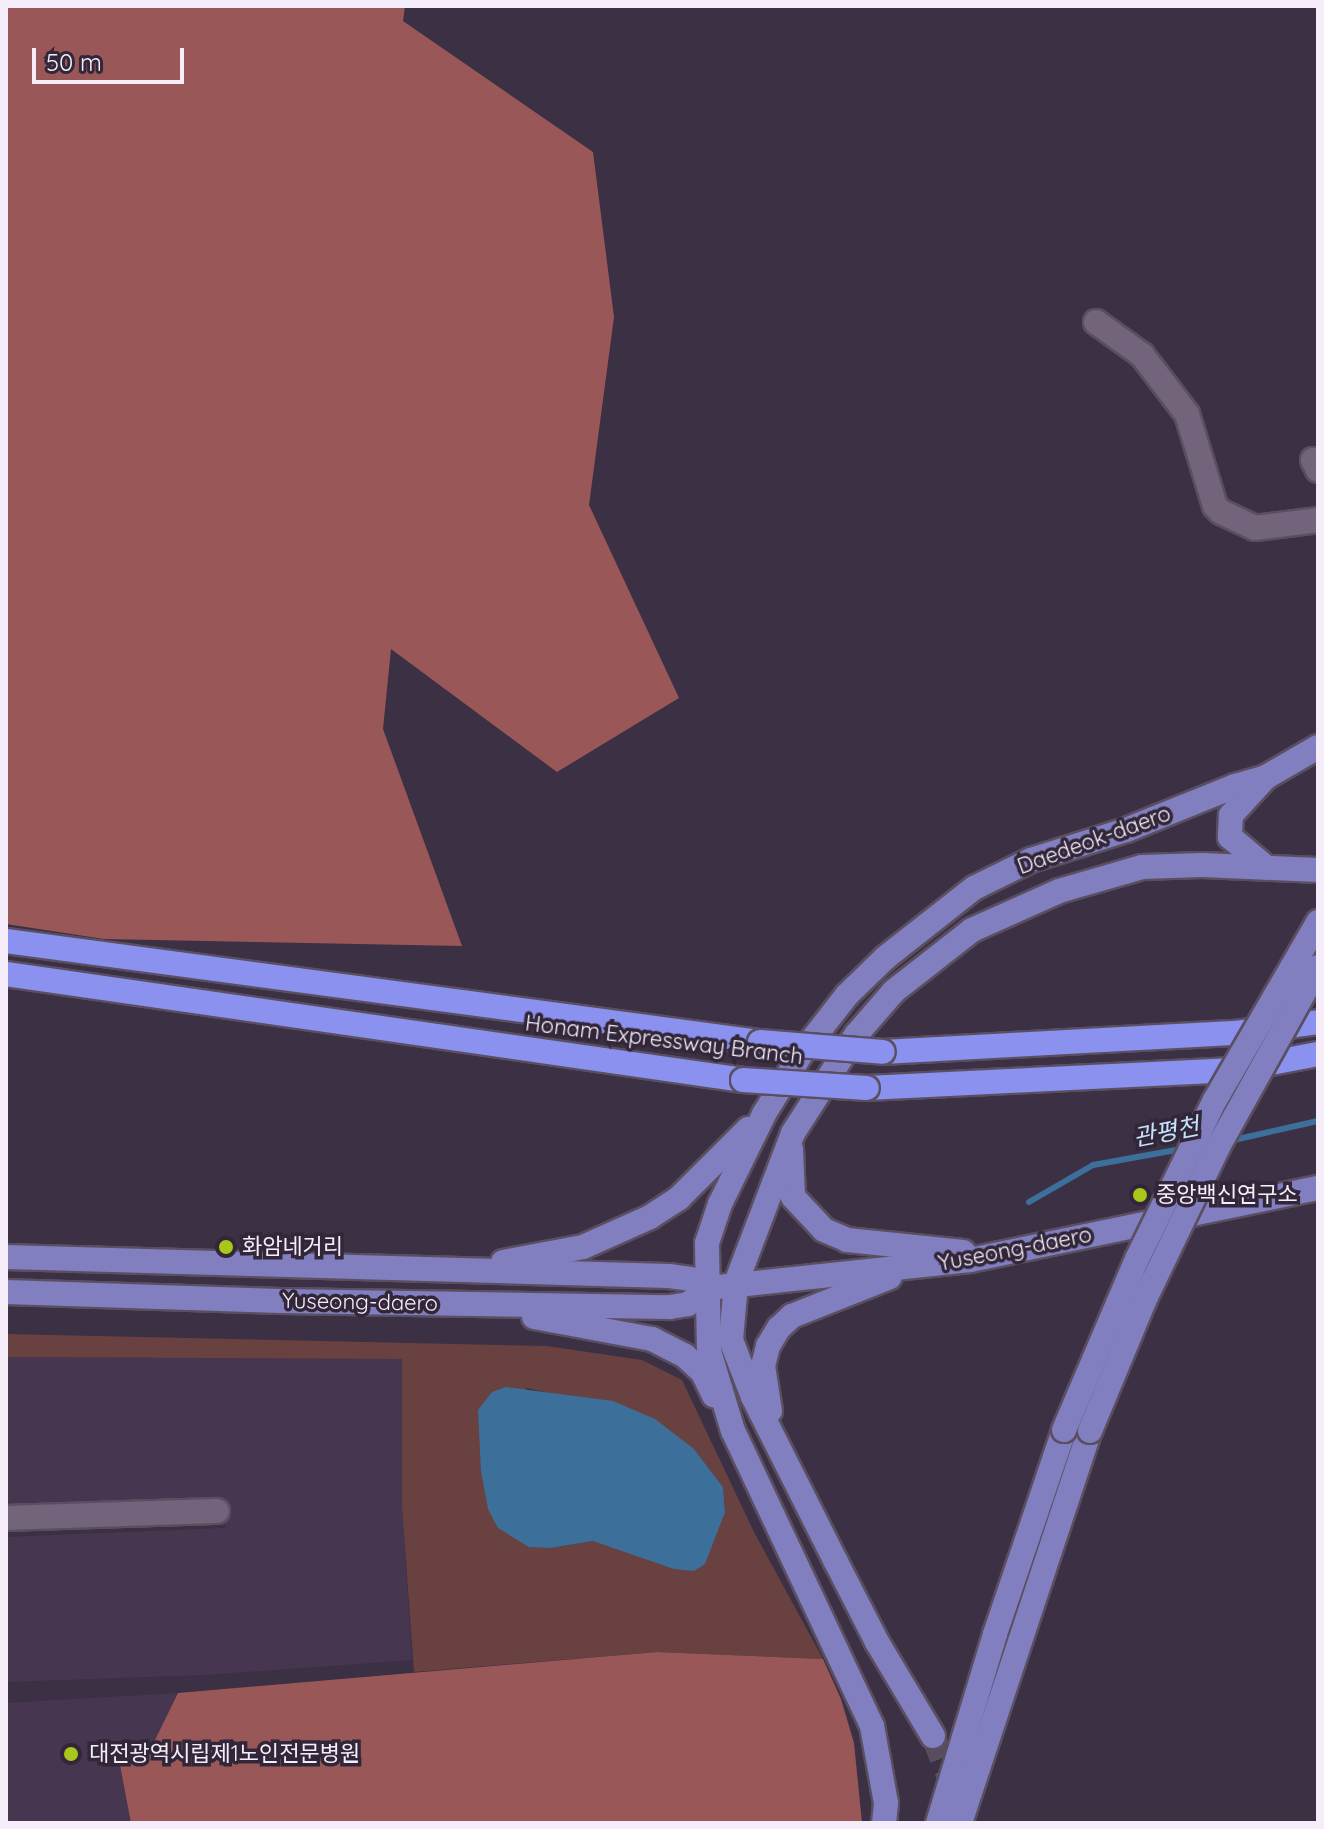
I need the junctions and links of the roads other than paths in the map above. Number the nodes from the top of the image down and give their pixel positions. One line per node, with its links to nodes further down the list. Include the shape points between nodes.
1 (1096, 322): 2 (street, via 1142,355 1187,414 1221,512 1255,528)
2 (1318, 520)
3 (1318, 747): 4 (main road, Daedeok-daero)
4 (1266, 777): 5 (main road, via 1231,815 1230,837); 13 (main road, Daedeok-daero, via 1031,860 974,888 847,995)
5 (1267, 868): 6 (main road, Daedeok-daero); 14 (main road, Daedeok-daero, via 1142,867 1059,891 972,930 894,991 856,1035)
6 (1318, 870)
7 (1318, 922): 31 (main road, bridge, via 1215,1100 1137,1259 1064,1430)
8 (6, 941): 11 (highway, Honam Expressway Branch, bridge, via 760,1042 883,1052 1236,1033)
9 (1318, 967): 32 (main road, bridge, via 1218,1147 1144,1301 1090,1431)
10 (6, 974): 12 (highway, Honam Expressway Branch, bridge, via 743,1080 867,1088 1234,1070)
11 (1318, 1022)
12 (1318, 1054)
13 (764, 1114): 15 (main road, via 750,1162 754,1177); 20 (main road, via 679,1198 618,1235 518,1260); 22 (main road, Daedeok-daero, via 707,1243)
14 (793, 1133): 15 (main road, Daedeok-daero); 17 (main road, via 793,1197 824,1230 847,1240)
15 (777, 1171): 21 (main road, Daedeok-daero)
16 (1318, 1188): 17 (main road, Yuseong-daero)
17 (993, 1256): 19 (main road, Yuseong-daero)
18 (6, 1257): 20 (main road, Yuseong-daero)
19 (908, 1269): 21 (main road, Yuseong-daero); 26 (main road, via 792,1316 779,1328 763,1366)
20 (428, 1271): 22 (main road, Yuseong-daero, via 669,1276)
21 (736, 1283): 22 (main road, Yuseong-daero); 26 (main road, Daedeok-daero, via 731,1340)
22 (709, 1288): 24 (main road, Yuseong-daero, via 688,1304 670,1307); 25 (main road, Daedeok-daero, via 707,1340)
23 (6, 1292): 24 (main road, Yuseong-daero)
24 (477, 1304): 25 (main road, via 668,1346 703,1373)
25 (733, 1431): 30 (main road, via 872,1726 886,1803)
26 (774, 1433): 29 (main road, via 877,1642)
27 (217, 1511): 28 (street)
28 (6, 1518)
29 (933, 1736)
30 (884, 1823)
31 (938, 1823)
32 (960, 1823)

